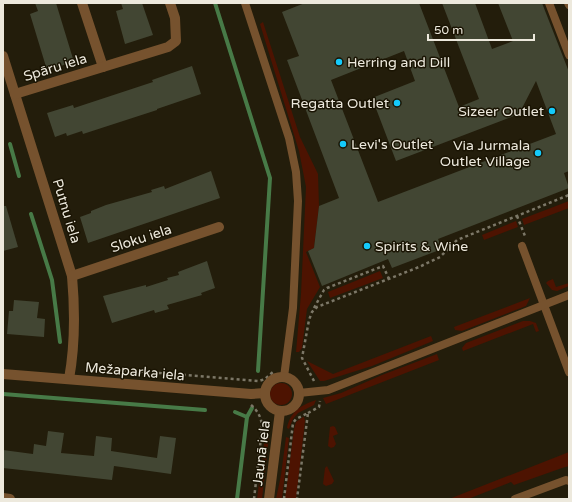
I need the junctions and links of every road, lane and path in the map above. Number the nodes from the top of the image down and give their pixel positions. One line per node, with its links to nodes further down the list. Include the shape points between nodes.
1 (82, 3): 7 (street, Spāru iela)
2 (170, 3): 7 (street, Spāru iela, via 175,18 176,41 168,47)
3 (245, 3): 21 (lane, via 288,138 296,172 298,200 293,308)
4 (549, 3): 5 (lane)
5 (569, 55)
6 (3, 56): 8 (street, Putnu iela)
7 (103, 67): 8 (street, Spāru iela)
8 (15, 94): 12 (street, Putnu iela)
9 (569, 195): 13 (path, via 457,240 440,257)
10 (219, 227): 12 (street, Sloku iela)
11 (522, 246): 15 (lane)
12 (72, 276): 22 (street, Putnu iela, via 73,340)
13 (389, 279): 16 (path, via 322,304); 16 (path, via 384,266 327,288)
14 (569, 295): 15 (lane)
15 (543, 305): 19 (lane); 25 (lane, via 328,390)
16 (312, 312): 23 (path, via 302,358)
17 (277, 368): 18 (path, via 259,381)
18 (109, 369)
19 (569, 372)
20 (3, 374): 22 (street, Mežaparka iela)
21 (284, 377): 24 (street, via 273,379); 25 (street, via 294,382)
22 (69, 379): 24 (street, Mežaparka iela)
23 (315, 382)
24 (264, 393): 28 (street, via 267,404)
25 (299, 393): 28 (street, via 299,399 292,408)
26 (320, 400): 29 (path, via 319,407)
27 (250, 405): 30 (path, via 259,414)
28 (280, 411): 36 (street, Jaunā iela)
29 (308, 412): 37 (path, via 293,423); 38 (path)
30 (262, 429): 31 (path); 35 (path)
31 (267, 430)
32 (569, 481): 39 (lane)
33 (3, 498): 34 (street)
34 (10, 499)
35 (254, 499)
36 (269, 499)
37 (284, 499)
38 (297, 499)
39 (515, 499)

